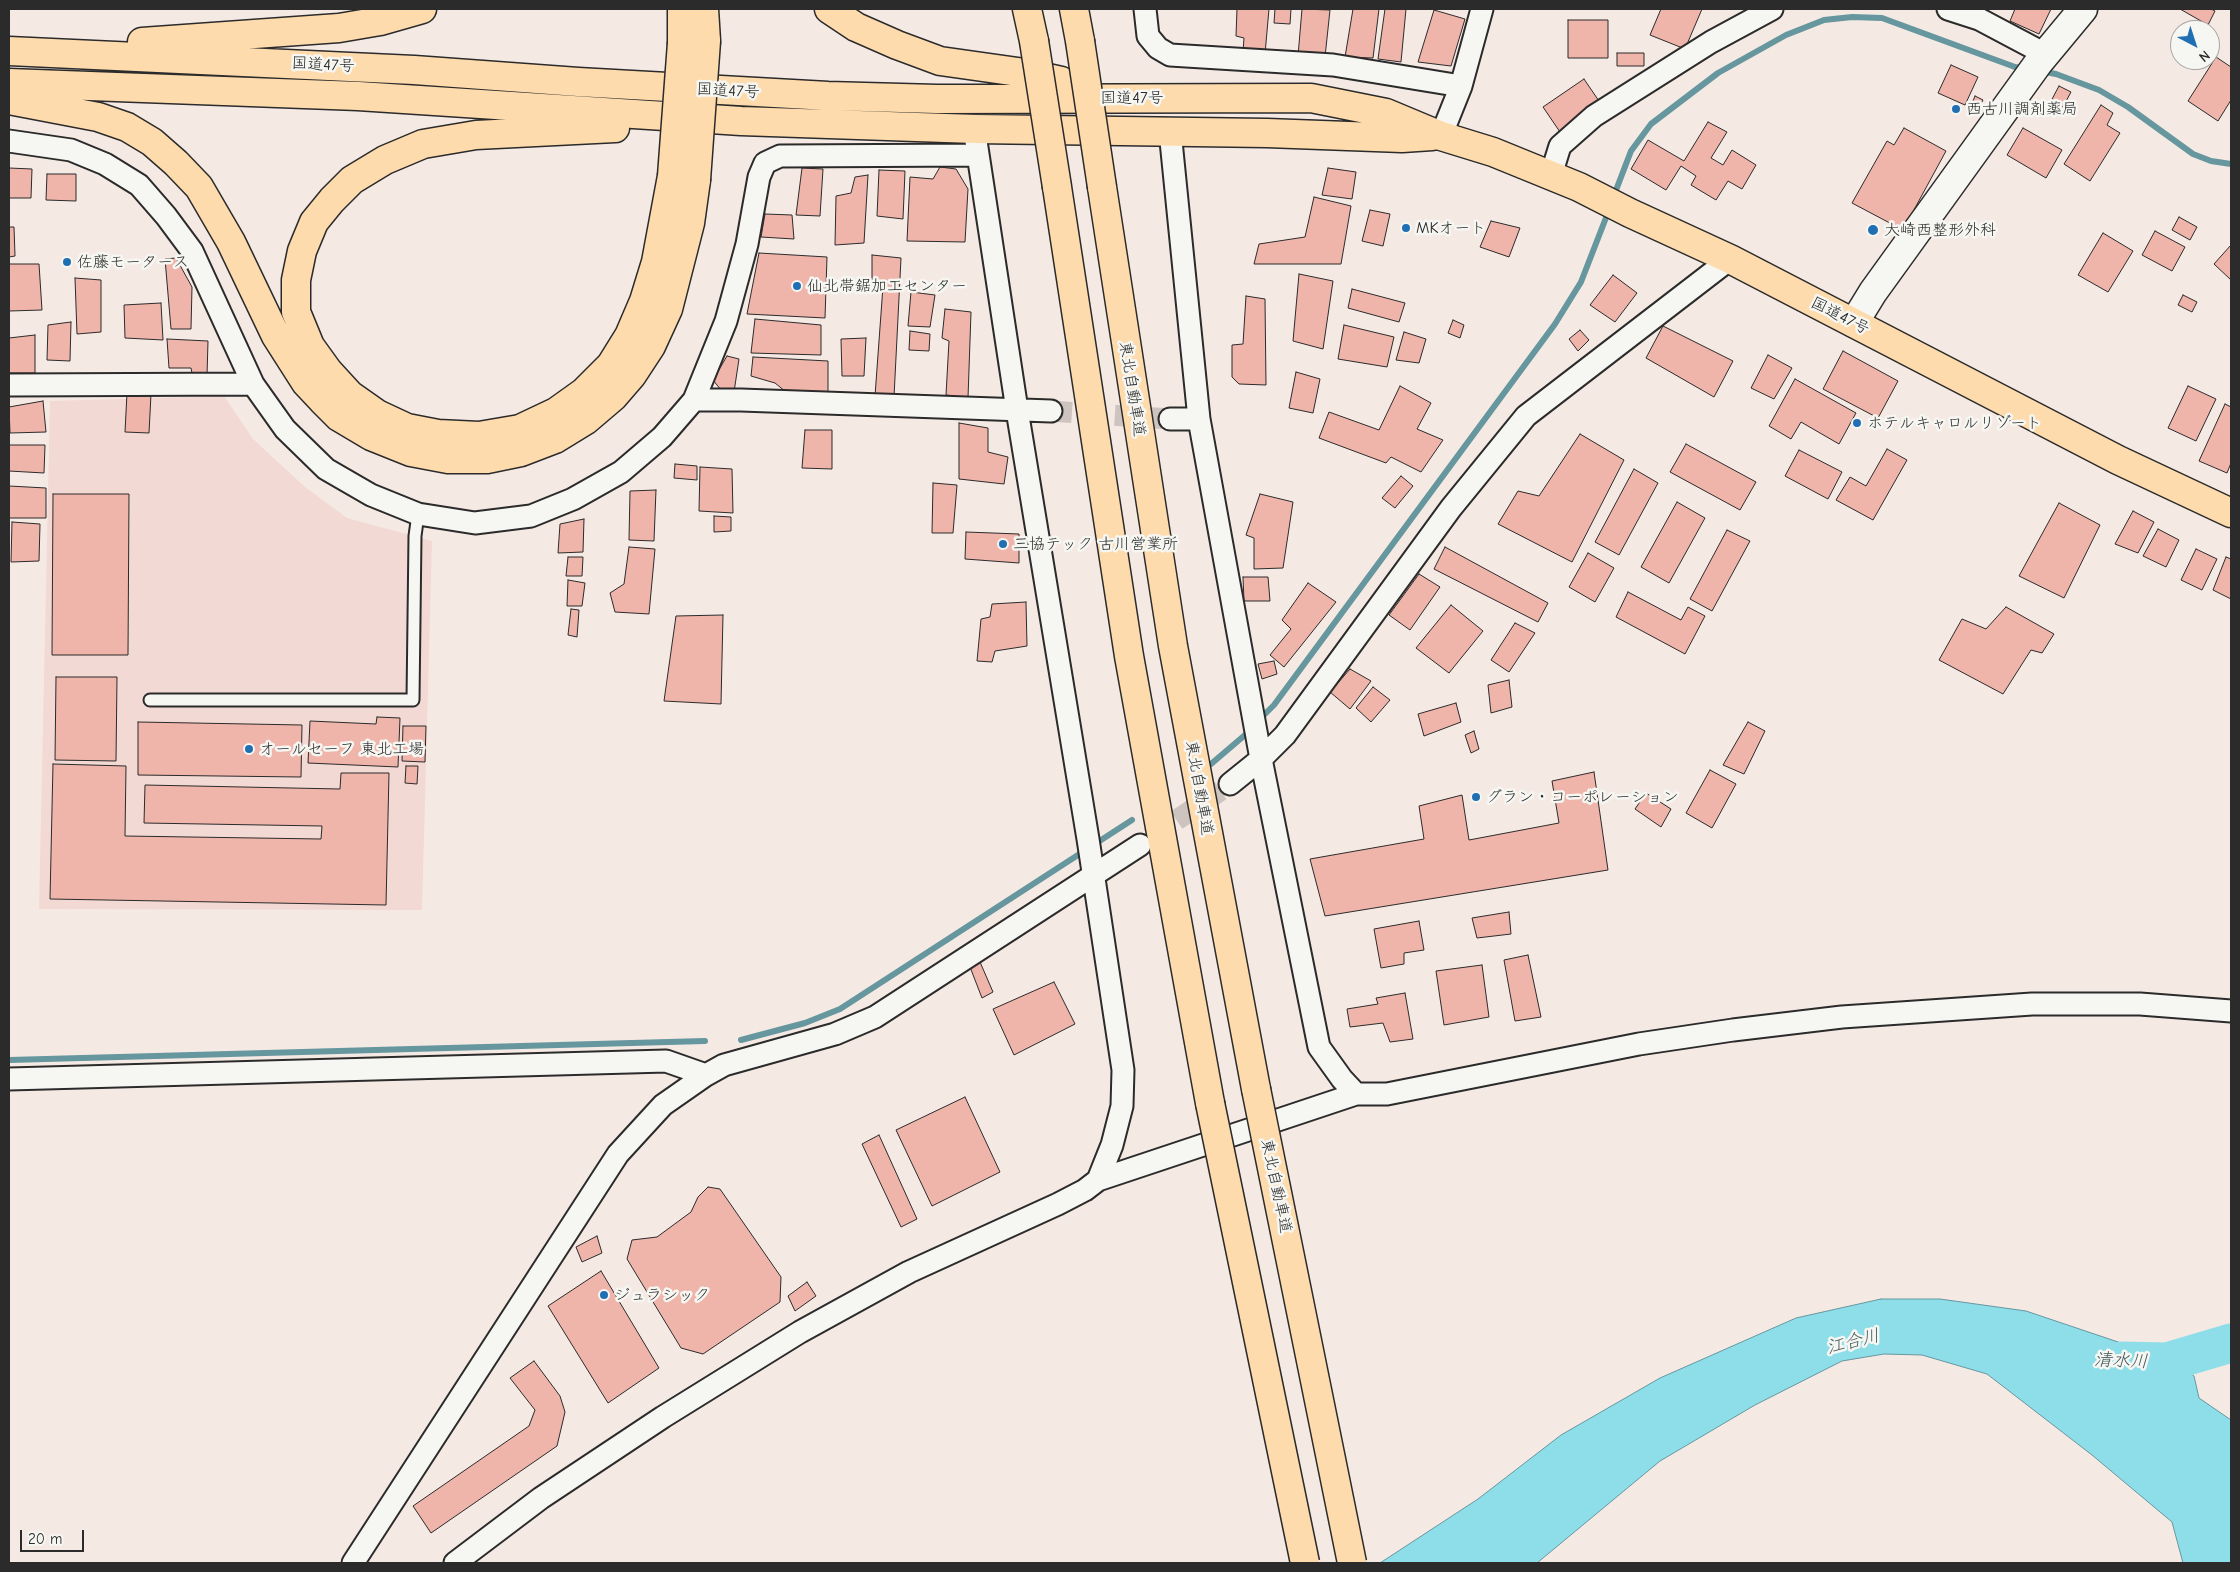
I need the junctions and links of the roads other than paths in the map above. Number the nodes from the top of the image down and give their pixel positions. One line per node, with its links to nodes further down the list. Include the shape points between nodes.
1 (422, 9): 13 (highway, via 339,28)
2 (682, 9): 12 (highway)
3 (704, 9): 12 (highway)
4 (829, 9): 17 (highway, via 856,26 940,61 1025,73)
5 (1028, 9): 49 (highway, bridge, via 1129,656 1210,1103)
6 (1074, 9): 50 (highway, 東北自動車道, bridge, via 1173,646 1256,1089)
7 (1145, 9): 16 (street, via 1148,36 1158,48 1170,55 1333,65)
8 (1482, 9): 16 (street)
9 (1772, 9): 24 (street, via 1711,42 1594,116 1560,146)
10 (1948, 9): 14 (street, via 1979,19)
11 (2083, 9): 14 (street)
12 (694, 42): 25 (highway, bridge)
13 (13, 51): 17 (highway, 国道47号, via 414,70 819,95)
14 (2038, 64): 27 (street)
15 (9, 83): 19 (highway, 国道47号, via 358,96)
16 (1461, 86): 21 (street)
17 (1135, 97): 21 (highway, 国道47号, via 1311,98 1386,113)
18 (9, 100): 25 (highway, via 98,117 127,127 152,142 199,188 216,213 276,336 306,383 339,417 371,436 411,452 448,459 487,459 521,452 555,438 586,420 632,375 651,346 668,309 690,223)
19 (741, 121): 23 (highway, 国道47号); 25 (highway, via 476,135 423,144 385,160 352,180 314,222 302,251 296,280 296,312 310,346 328,371 350,395 377,414 407,428 438,434 479,436 520,429 556,412 584,392 611,365 629,336 644,301)
20 (1170, 131): 21 (highway, 国道47号, via 1402,138); 23 (highway, 国道47号); 34 (street)
21 (1441, 136): 24 (highway, 国道47号)
22 (9, 141): 28 (street, via 71,150 105,164 138,185 192,251)
23 (976, 142): 30 (street, via 780,156 765,163 726,321); 31 (street)
24 (1551, 175): 26 (highway, 国道47号)
25 (684, 178)
26 (1730, 260): 27 (highway, 国道47号); 38 (street, via 1526,416 1451,508 1285,734)
27 (1854, 323): 35 (highway, 国道47号, via 2118,460)
28 (252, 384): 29 (street); 36 (street, via 285,429 326,469 371,495)
29 (9, 385)
30 (694, 400): 31 (street); 36 (street, via 662,437 621,472 573,499 531,516 475,523)
31 (1016, 410): 32 (street); 41 (street)
32 (1051, 412)
33 (1170, 419): 34 (street)
34 (1199, 419): 38 (street)
35 (2231, 513)
36 (418, 514): 37 (lane, via 413,700)
37 (150, 700)
38 (1261, 759): 39 (street); 45 (street, via 1319,1047)
39 (1230, 784)
40 (1140, 845): 41 (street)
41 (1091, 856): 43 (street, via 875,1017 835,1034 724,1065); 46 (street, via 1123,1070 1122,1106 1112,1145)
42 (2231, 1012): 45 (street, via 2140,1004 2032,1004 1842,1017 1649,1043 1388,1094)
43 (706, 1075): 44 (street, via 666,1062); 47 (street, via 663,1105 618,1154)
44 (9, 1079)
45 (1356, 1094): 46 (street)
46 (1098, 1180): 48 (street, via 1058,1204 909,1272 800,1332 663,1417 542,1498)
47 (353, 1563)
48 (454, 1563)
49 (1305, 1563)
50 (1352, 1563)

